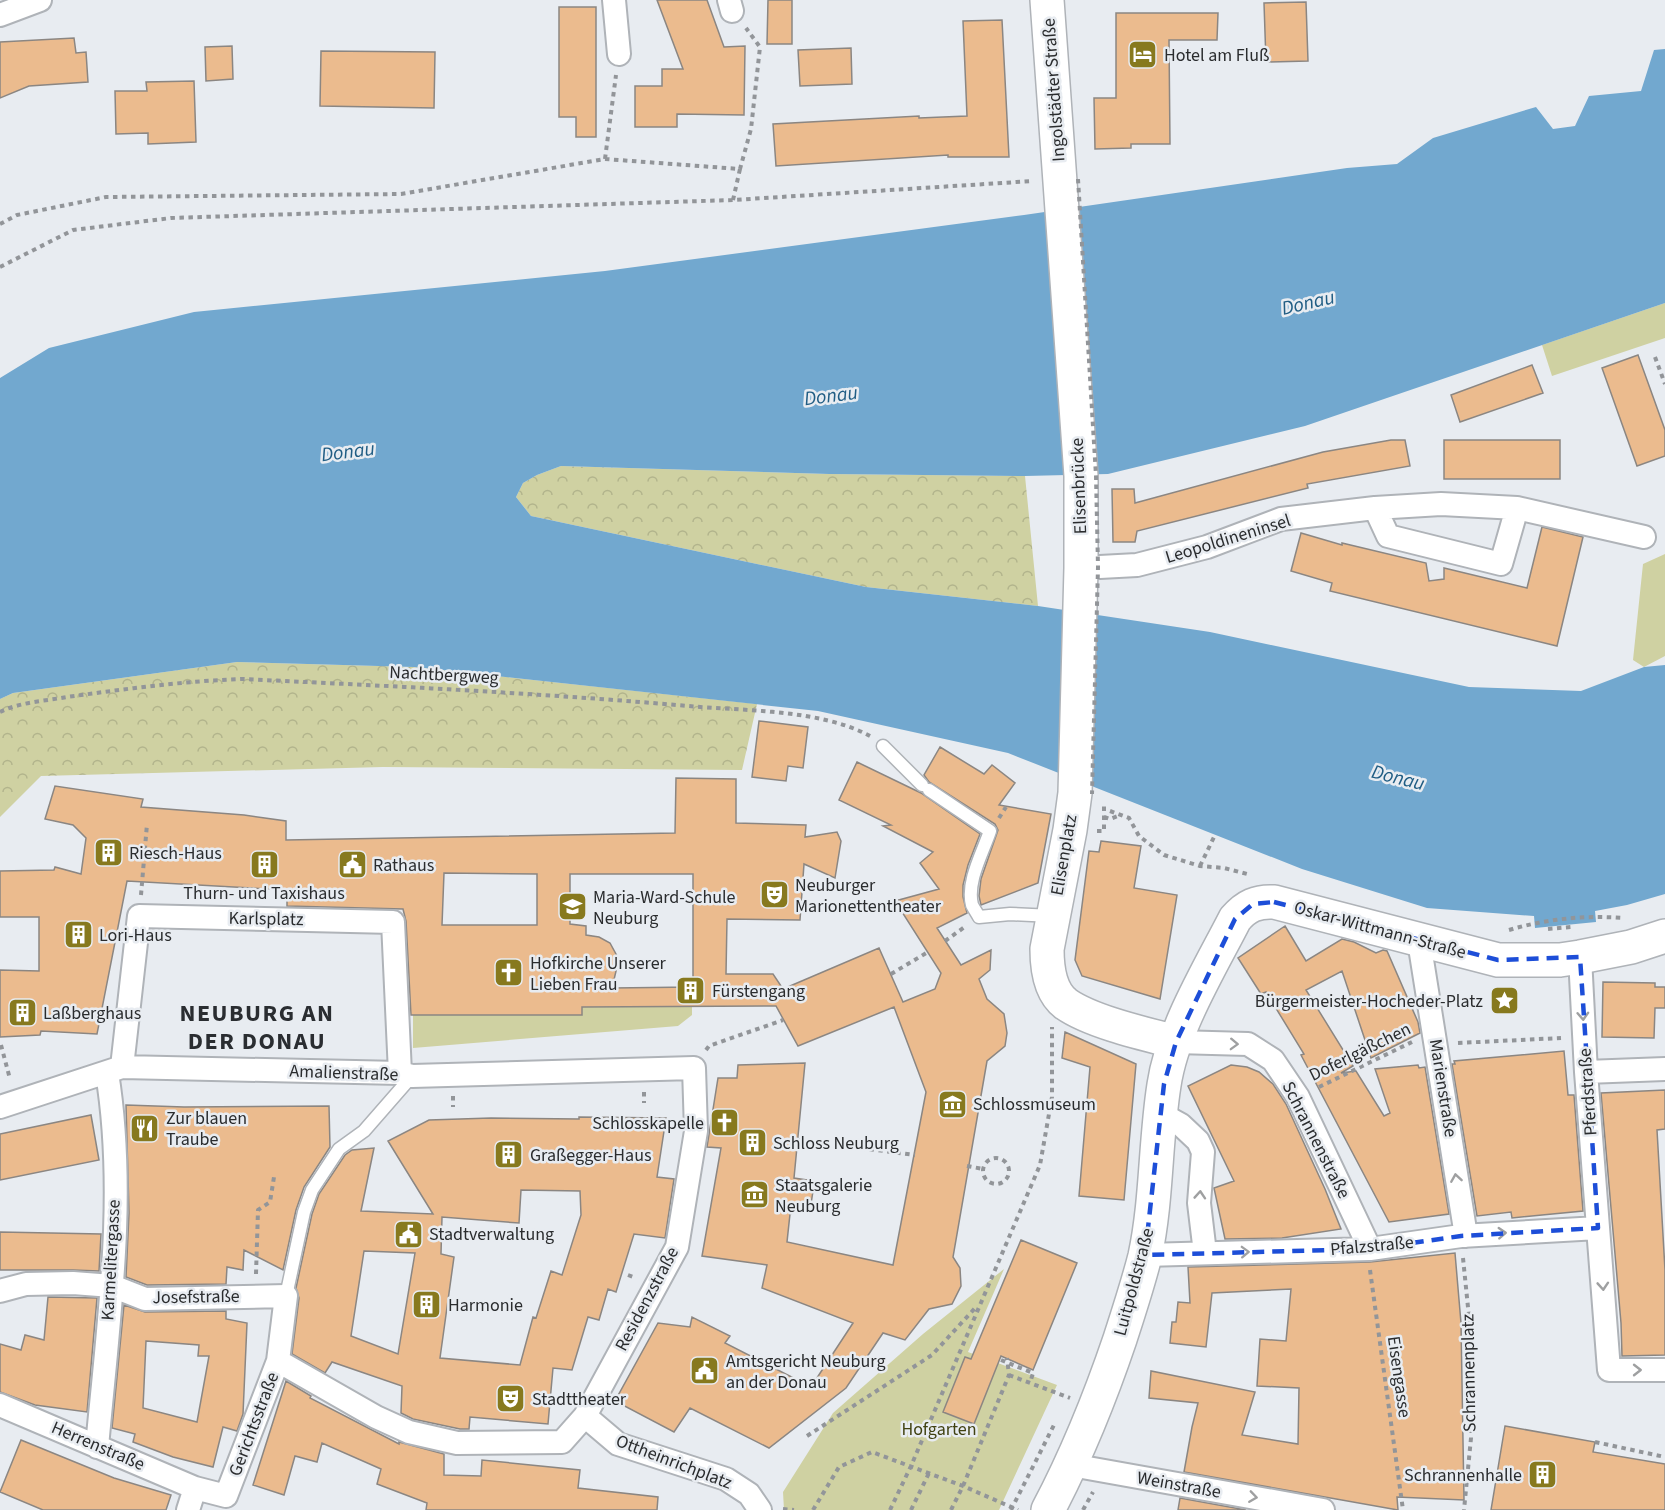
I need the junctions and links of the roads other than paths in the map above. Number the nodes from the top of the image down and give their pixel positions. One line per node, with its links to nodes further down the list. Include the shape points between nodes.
1 (40, 0): 4 (street)
2 (614, 0): 5 (street)
3 (1047, 0): 6 (main road, Ingolstädter Straße)
4 (0, 15)
5 (619, 54)
6 (1060, 180): 10 (main road, Elisenbrücke)
7 (1375, 508): 8 (street, Leopoldineninsel, via 1441,504); 8 (street, via 1388,536 1501,564); 10 (street, Leopoldineninsel, via 1281,519 1207,548 1137,565)
8 (1517, 508): 9 (street, Leopoldineninsel)
9 (1644, 537)
10 (1089, 568): 12 (main road, Elisenbrücke)
11 (883, 746): 13 (lane, Elisenplatz, via 926,788 990,831 971,893 979,917 1033,913)
12 (1083, 794): 13 (main road, Elisenplatz, via 1070,830)
13 (1053, 916): 17 (main road, Elisenplatz, via 1047,968 1065,1003 1096,1018)
14 (1665, 936): 16 (main road, Oskar-Wittmann-Straße)
15 (1419, 941): 16 (main road, Oskar-Wittmann-Straße, via 1498,960); 17 (main road, Oskar-Wittmann-Straße, via 1274,902 1253,904 1235,918); 26 (street, Marienstraße, one-way to 15)
16 (1580, 957): 21 (street, Pferdstraße, one-way to 21)
17 (1176, 1042): 24 (main road, Luitpoldstraße, via 1164,1083); 27 (street, Schrannenstraße, one-way to 27, via 1248,1044 1273,1060 1298,1097)
18 (694, 1068): 22 (street, Amalienstraße); 36 (street, Residenzstraße, via 696,1131 678,1247)
19 (1665, 1069): 21 (street)
20 (114, 1070): 22 (street, Amalienstraße); 22 (street, Karlsplatz, via 139,916 393,922); 23 (street, Amalienstraße); 30 (street, Karmelitergasse)
21 (1586, 1072): 25 (street, Pferdstraße)
22 (406, 1075): 32 (lane, via 364,1131 339,1149 312,1190)
23 (8, 1105)
24 (1161, 1114): 28 (street, one-way to 24, via 1199,1203 1203,1152 1181,1125); 29 (main road, Luitpoldstraße)
25 (1598, 1228): 26 (street, Pfalzstraße, one-way to 25); 34 (street, one-way to 34, via 1609,1370)
26 (1463, 1236): 27 (street, Pfalzstraße)
27 (1370, 1248): 28 (street, Pfalzstraße, one-way to 27)
28 (1205, 1253): 29 (street, Pfalzstraße)
29 (1145, 1255): 38 (main road, Luitpoldstraße, via 1135,1292 1082,1402)
30 (112, 1286): 31 (street, Josefstraße, via 26,1284); 32 (street, Josefstraße, via 145,1299); 37 (street, Karmelitergasse)
31 (0, 1291)
32 (286, 1296): 33 (street, Gerichtsstraße)
33 (278, 1361): 36 (street, via 376,1417 409,1432 457,1443 562,1443); 39 (street, Gerichtsstraße, via 226,1496)
34 (1665, 1370)
35 (0, 1405): 37 (street, Herrenstraße)
36 (585, 1416): 41 (street, Ottheinrichplatz, via 618,1444 726,1479 749,1494)
37 (97, 1446): 39 (street, Herrenstraße)
38 (1071, 1465): 42 (main road, Luitpoldstraße); 43 (street, Weinstraße, one-way to 43)
39 (195, 1488): 40 (street)
40 (188, 1510)
41 (760, 1510)
42 (1048, 1510)
43 (1323, 1510)

